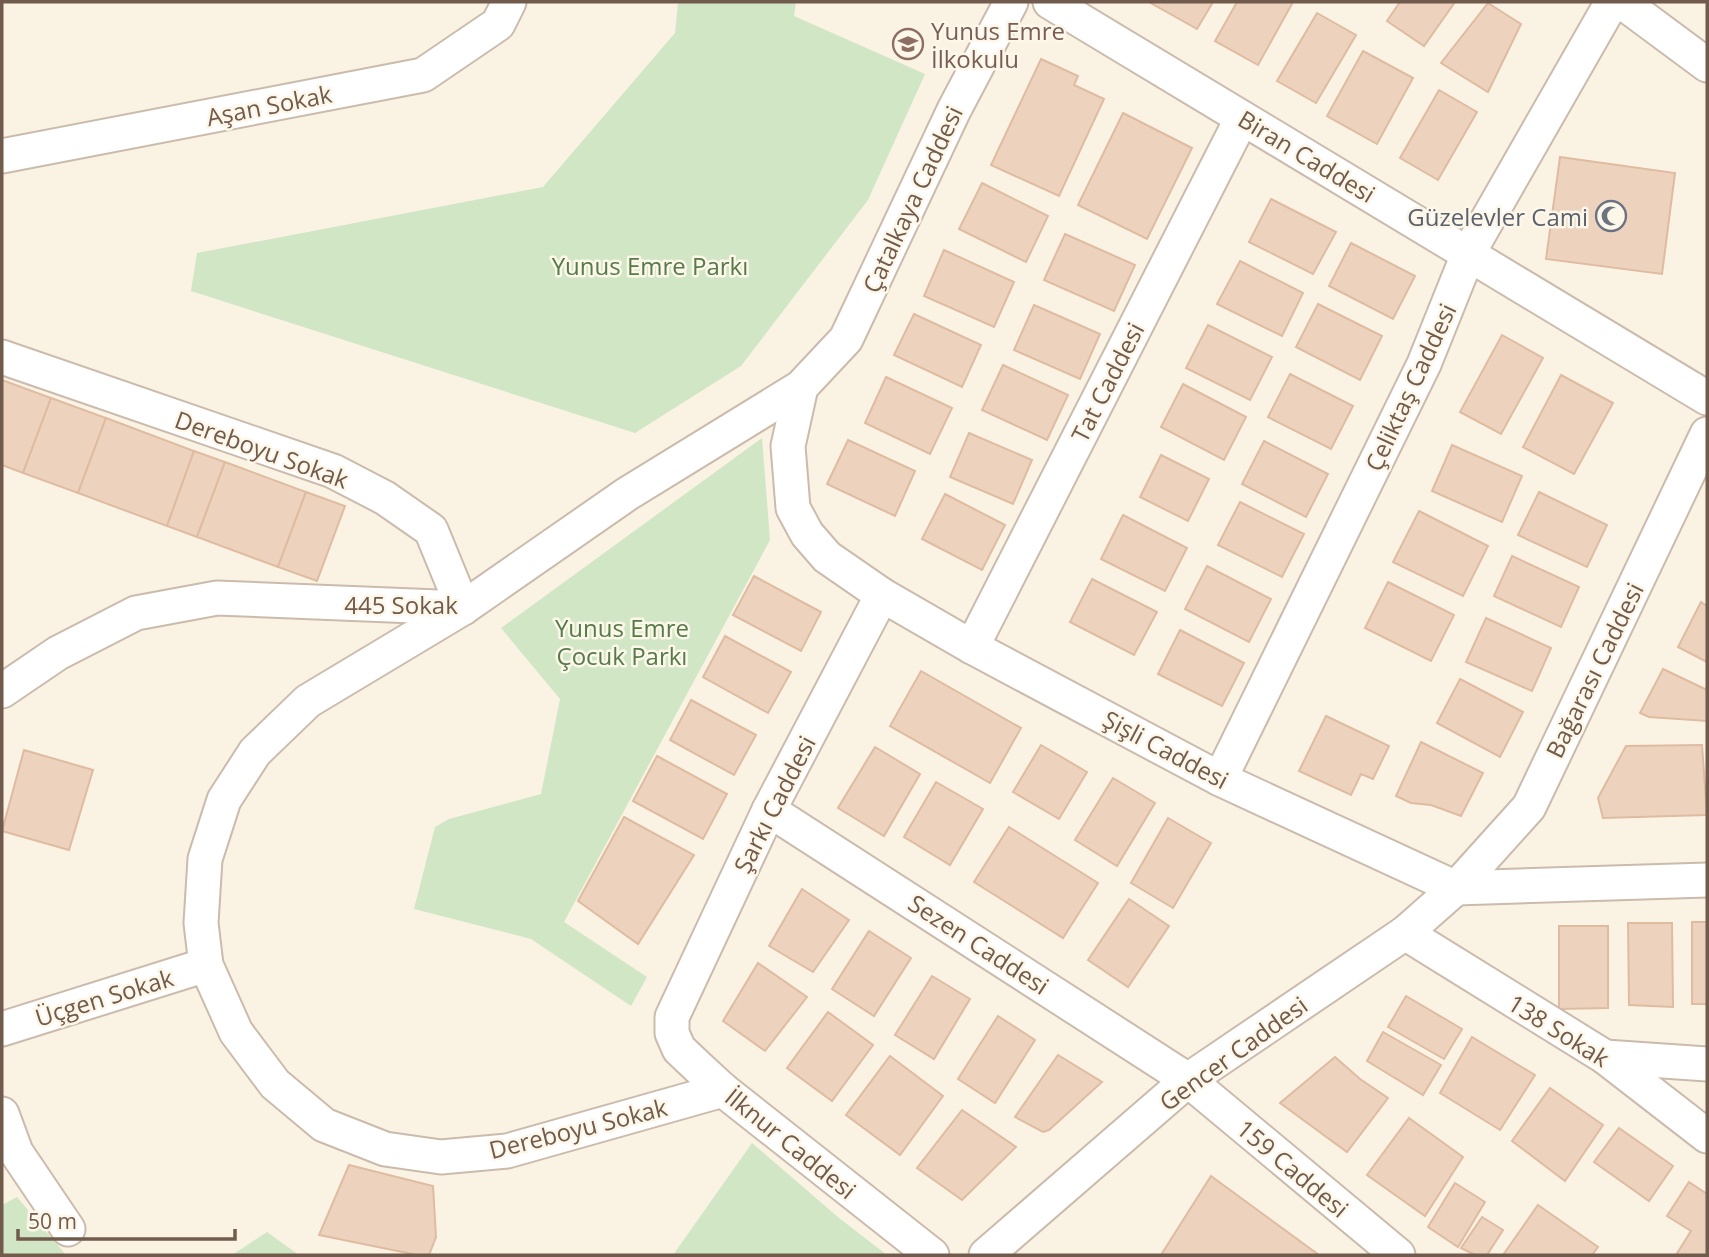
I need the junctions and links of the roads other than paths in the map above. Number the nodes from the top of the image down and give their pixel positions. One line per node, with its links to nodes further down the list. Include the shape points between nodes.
1 (509, 2): 8 (street, Aşan Sokak, via 498,24 423,75)
2 (1011, 2): 11 (street, Çatalkaya Caddesi, via 954,110 846,339)
3 (1050, 2): 7 (street, Biran Caddesi)
4 (1612, 2): 9 (street, Çeliktaş Caddesi)
5 (1622, 2): 6 (street)
6 (1707, 65)
7 (1242, 118): 9 (street, Biran Caddesi); 16 (street, Tat Caddesi)
8 (2, 156)
9 (1469, 252): 12 (street, Biran Caddesi); 18 (street, Çeliktaş Caddesi, via 1424,364)
10 (2, 357): 15 (street, Dereboyu Sokak, via 333,471 385,498 431,530)
11 (801, 387): 14 (street, Şişli Caddesi, via 788,446 793,508 827,557); 15 (street, 445 Sokak, via 628,494)
12 (1707, 398)
13 (1707, 434): 21 (street, Bağarası Caddesi, via 1529,807)
14 (882, 595): 16 (street, Şişli Caddesi); 19 (street, Şarkı Caddesi)
15 (463, 608): 17 (street, 445 Sokak, via 217,598 136,613 58,653); 23 (street, Dereboyu Sokak, via 308,701 255,752 224,800 205,859 201,923)
16 (972, 647): 18 (street, Şişli Caddesi)
17 (2, 691)
18 (1220, 779): 21 (street, Şişli Caddesi)
19 (769, 810): 24 (street, Şarkı Caddesi); 28 (street, Sezen Caddesi)
20 (1707, 880): 21 (street, Şişli Caddesi)
21 (1456, 888): 22 (street, Gencer Caddesi)
22 (1405, 933): 26 (street, 138 Sokak); 28 (street, Gencer Caddesi)
23 (206, 965): 25 (street, Üçgen Sokak); 29 (street, Dereboyu Sokak, via 236,1032 275,1084 324,1125 385,1149 441,1157 507,1151)
24 (672, 1017): 29 (street, İlknur Caddesi, via 679,1049)
25 (2, 1029)
26 (1605, 1057): 27 (street); 31 (street, 138 Sokak)
27 (1707, 1064)
28 (1188, 1080): 34 (street, Gencer Caddesi); 35 (street, 159 Caddesi)
29 (723, 1090): 33 (street, İlknur Caddesi)
30 (2, 1114): 32 (street, via 16,1152)
31 (1707, 1136)
32 (68, 1229)
33 (932, 1255)
34 (986, 1255)
35 (1398, 1255)

